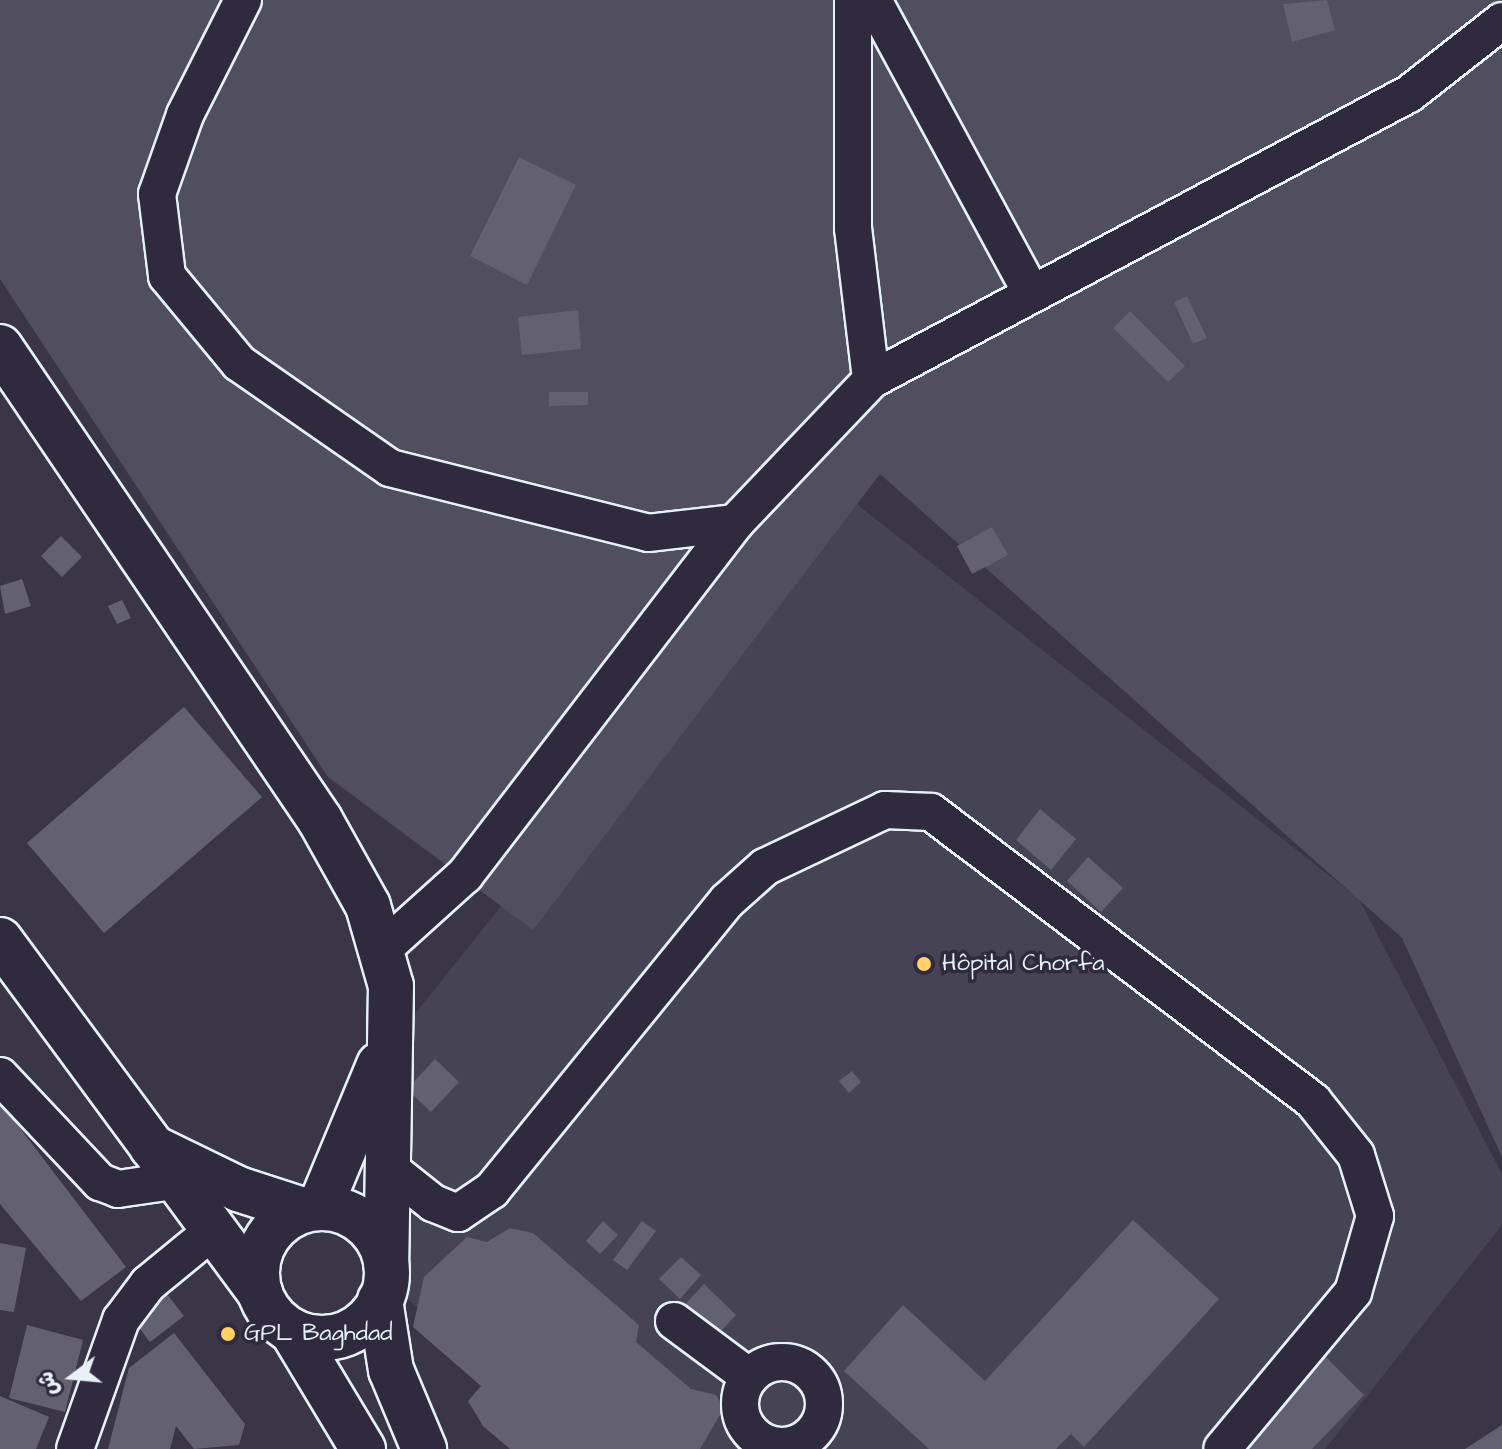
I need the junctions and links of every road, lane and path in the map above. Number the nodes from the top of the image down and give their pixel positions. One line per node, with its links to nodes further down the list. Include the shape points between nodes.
1 (243, 0): 8 (street, via 185,115 157,194 167,276 239,363 390,468 648,533)
2 (853, 0): 7 (street, via 853,228)
3 (873, 0): 5 (street)
4 (1502, 21): 5 (street, via 1409,94)
5 (1030, 290): 7 (street)
6 (0, 347): 10 (main road, via 320,820)
7 (871, 380): 8 (street)
8 (735, 523): 10 (street, via 465,875)
9 (0, 940): 13 (main road)
10 (385, 947): 11 (main road)
11 (389, 1033): 14 (main road); 16 (main road)
12 (0, 1076): 15 (street, via 100,1182 118,1189)
13 (147, 1144): 15 (main road); 16 (main road, via 238,1189)
14 (390, 1169): 18 (main road); 27 (street, via 433,1203 458,1213 492,1190 727,901 765,867 885,810 931,812 981,844 1240,1053 1313,1101 1356,1155 1375,1216 1353,1292)
15 (173, 1181): 17 (main road)
16 (312, 1209): 18 (main road, via 363,1223); 19 (main road, via 264,1242)
17 (210, 1233): 19 (main road); 24 (street, via 148,1284 121,1320)
18 (383, 1282): 21 (main road, via 369,1318 333,1337); 26 (main road, via 391,1370)
19 (260, 1293): 21 (main road)
20 (674, 1321): 22 (street)
21 (292, 1331): 25 (main road)
22 (748, 1376): 23 (street, via 739,1404); 23 (street, via 789,1359 814,1374 827,1405 813,1436 783,1448)
23 (746, 1442)
24 (75, 1449)
25 (363, 1449)
26 (424, 1449)
27 (1222, 1449)

